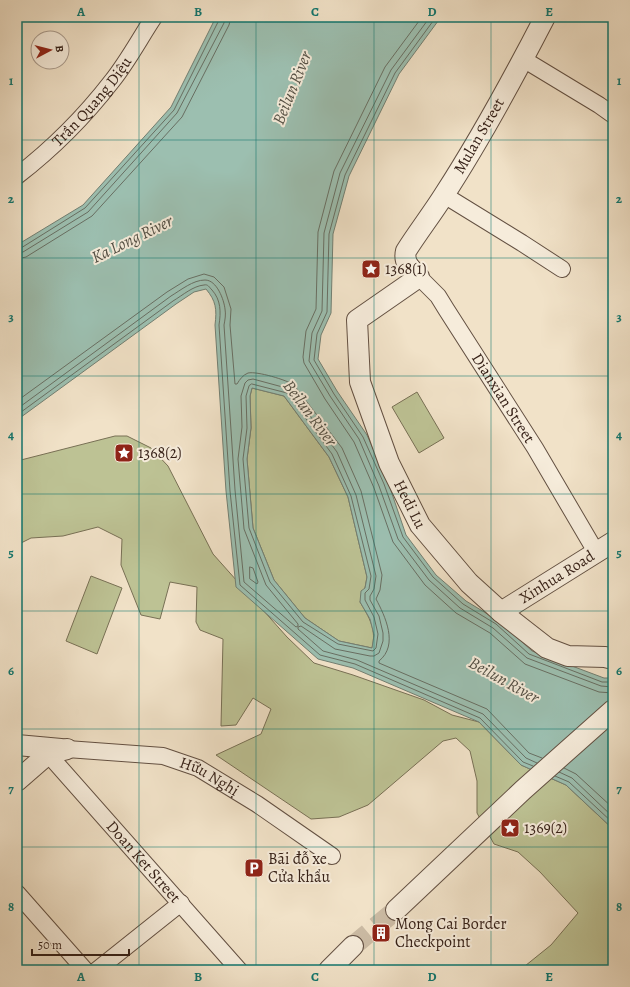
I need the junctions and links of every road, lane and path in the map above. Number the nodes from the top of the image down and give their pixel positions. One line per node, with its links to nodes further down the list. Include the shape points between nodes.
1 (154, 17): 5 (street, Trần Quang Diệu, via 113,81 44,155)
2 (545, 17): 3 (street, Mulan Street)
3 (523, 59): 4 (street); 6 (street, Mulan Street)
4 (613, 115)
5 (17, 176)
6 (444, 195): 7 (street, Mulan Street); 8 (street)
7 (406, 251): 9 (street, Dianxian Street, via 405,261)
8 (562, 269)
9 (419, 277): 10 (street, Dianxian Street, via 438,296 535,448); 11 (street, Hedi Lu, via 358,320 360,382 389,463 420,525 469,583)
10 (605, 547): 11 (street, Xinhua Road)
11 (501, 612): 12 (street, Hedi Lu, via 548,648 568,656)
12 (613, 659)
13 (613, 710): 21 (street, via 523,790)
14 (17, 745): 15 (street)
15 (67, 749): 16 (street); 18 (street, Hữu Nghị, via 163,756 198,768 257,804)
16 (48, 754): 17 (street); 20 (street, Doan Ket Street)
17 (17, 781)
18 (332, 856)
19 (17, 893): 23 (street)
20 (181, 903): 24 (street); 25 (street, Doan Ket Street)
21 (396, 910)
22 (353, 946): 26 (street)
23 (85, 970)
24 (97, 970)
25 (239, 970)
26 (329, 970)

